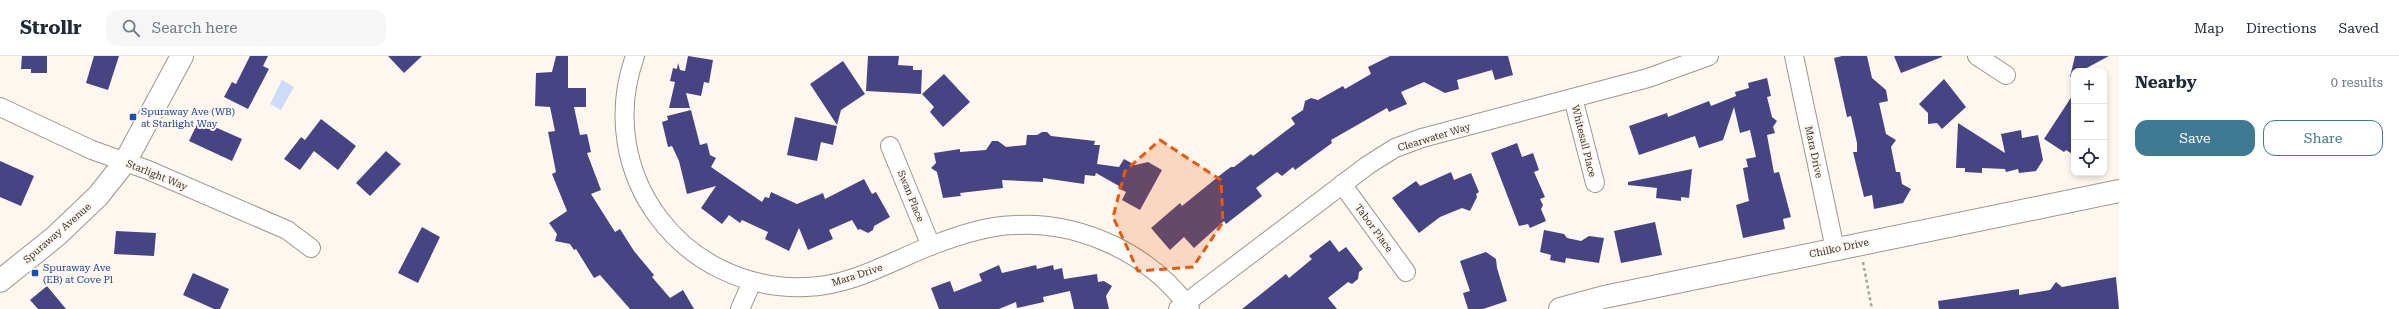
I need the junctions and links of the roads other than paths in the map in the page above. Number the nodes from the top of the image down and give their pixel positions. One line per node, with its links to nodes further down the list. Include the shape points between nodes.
1 (182, 56): 10 (street, Spuraway Avenue)
2 (635, 56): 19 (street, Mara Drive, via 625,96 625,128 630,161 645,197 667,229 685,247 718,269)
3 (1710, 56): 7 (street, Clearwater Way, via 1660,74)
4 (1794, 56): 16 (street, Mara Drive)
5 (1978, 56): 6 (street)
6 (2006, 75)
7 (1573, 98): 11 (street, Whitesail Place); 12 (street, Clearwater Way, via 1408,143 1382,156)
8 (0, 107): 10 (street, Starlight Way, via 92,150)
9 (890, 146): 14 (street, Swan Place)
10 (125, 162): 15 (street, Starlight Way, via 287,230); 18 (street, Spuraway Avenue, via 98,196 75,219)
11 (1595, 183)
12 (1342, 184): 17 (street, Tabor Place); 20 (street, Clearwater Way)
13 (2119, 191): 16 (street, Chilko Drive)
14 (931, 246): 19 (street, Mara Drive, via 865,274 836,283 793,287); 20 (street, Mara Drive, via 975,231 1002,226 1063,228 1094,237 1129,254 1150,268)
15 (311, 248)
16 (1835, 249): 22 (street, Chilko Drive, via 1604,297)
17 (1406, 272)
18 (0, 281)
19 (752, 282): 21 (street)
20 (1185, 307)
21 (740, 309)
22 (1560, 309)

